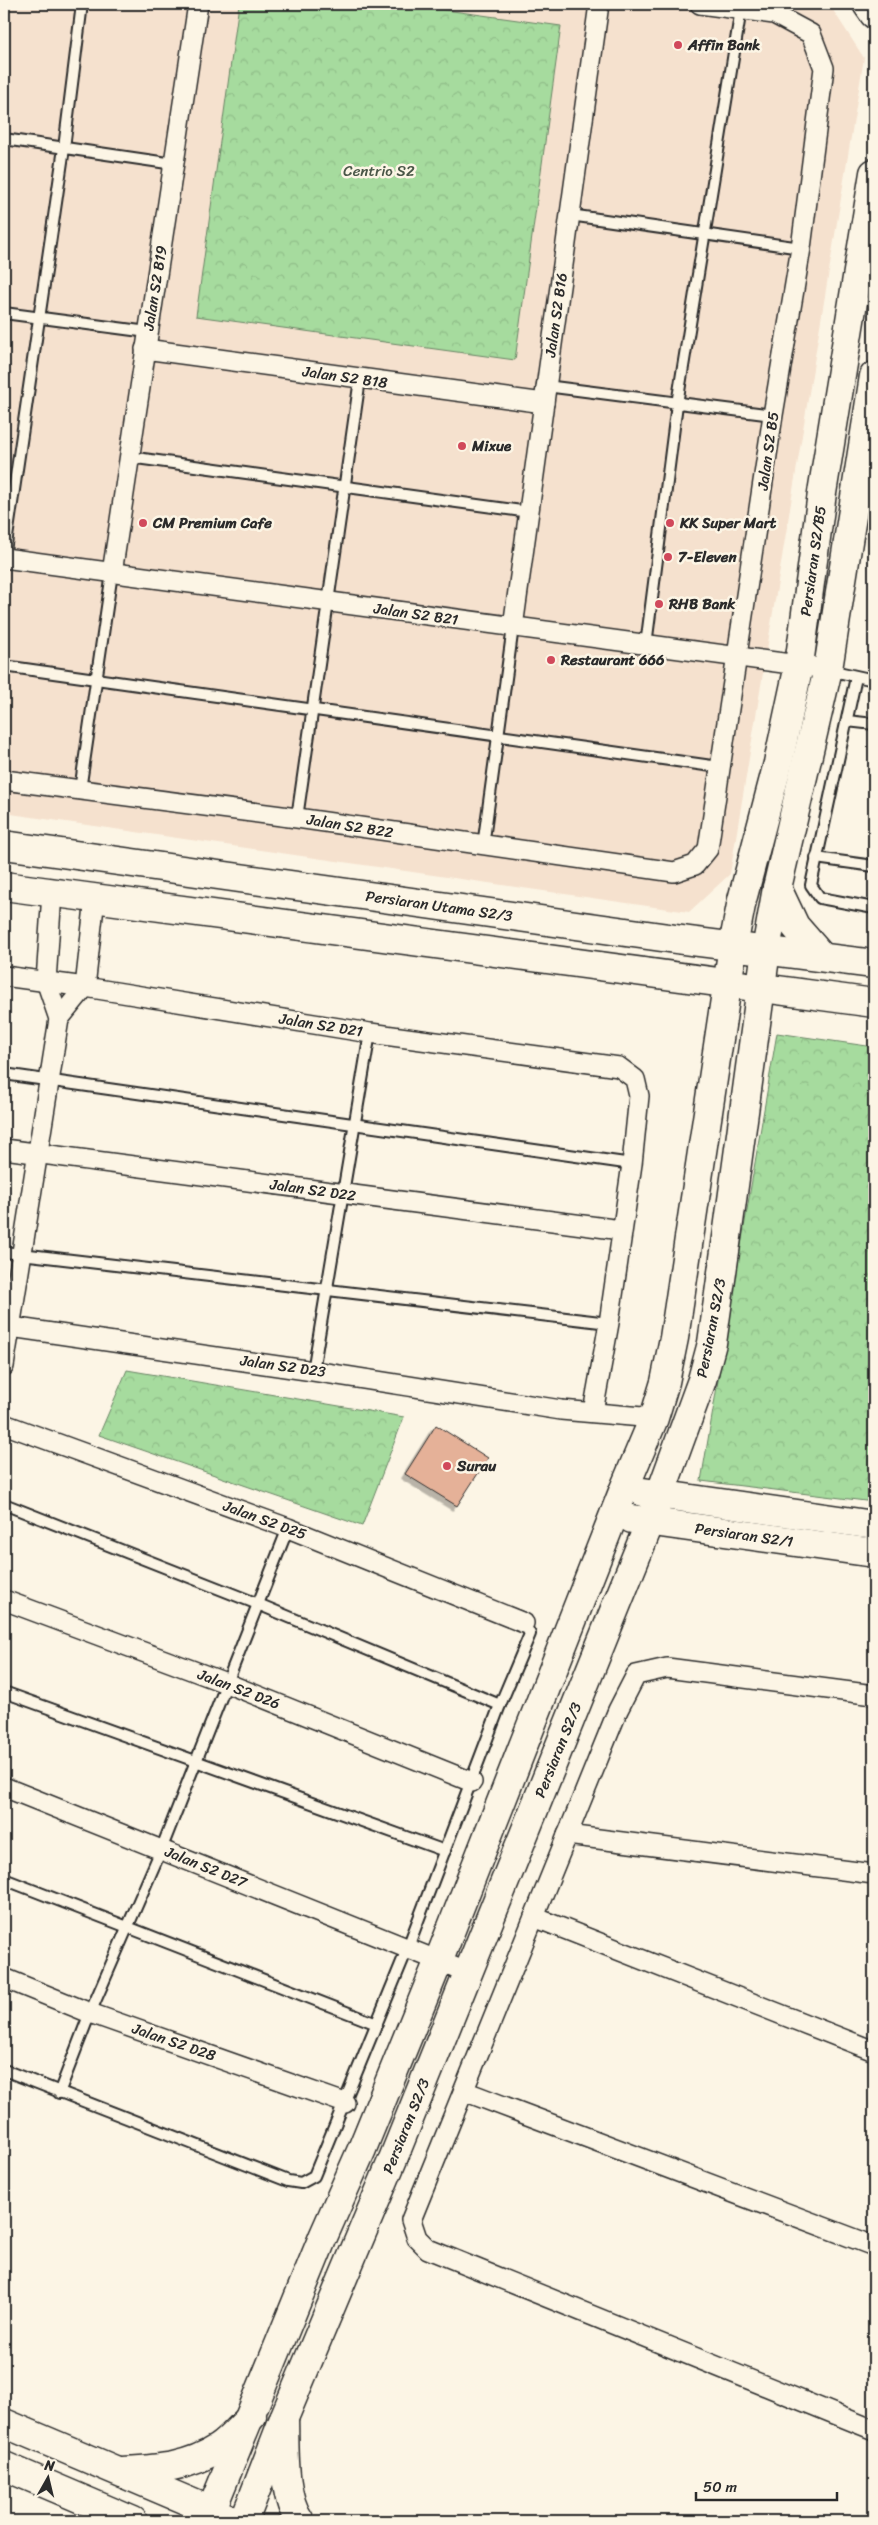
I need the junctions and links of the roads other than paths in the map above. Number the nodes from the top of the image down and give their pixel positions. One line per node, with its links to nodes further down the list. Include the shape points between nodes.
1 (82, 4): 9 (lane)
2 (198, 4): 10 (street, Jalan S2 B19)
3 (599, 4): 12 (street, Jalan S2 B16)
4 (700, 4): 6 (street)
5 (867, 4): 7 (main road)
6 (741, 9): 13 (lane); 14 (street, Jalan S2 B5, via 774,14 811,34 824,68)
7 (874, 14)
8 (4, 139): 9 (lane)
9 (64, 148): 10 (lane); 16 (lane)
10 (174, 164): 17 (street, Jalan S2 B19)
11 (874, 173): 32 (main road, Persiaran S2/B5, via 822,493)
12 (570, 215): 13 (lane); 20 (street, Jalan S2 B16)
13 (705, 233): 14 (lane); 21 (lane)
14 (801, 248): 22 (street, Jalan S2 B5)
15 (4, 313): 16 (lane)
16 (39, 318): 17 (lane); 26 (lane)
17 (147, 340): 19 (street, Jalan S2 B18); 23 (street, Jalan S2 B19)
18 (874, 376): 34 (main road, Persiaran S2/B5)
19 (360, 379): 20 (street, Jalan S2 B18); 24 (lane)
20 (545, 395): 21 (lane); 25 (street, Jalan S2 B16)
21 (677, 404): 22 (lane); 30 (lane)
22 (773, 415): 31 (street, Jalan S2 B5)
23 (129, 457): 24 (lane); 27 (street, Jalan S2 B19)
24 (345, 488): 25 (lane); 28 (lane)
25 (529, 512): 29 (street, Jalan S2 B16)
26 (4, 558): 27 (street, Jalan S2 B21)
27 (112, 573): 28 (street, Jalan S2 B21); 36 (lane)
28 (328, 602): 29 (street, Jalan S2 B21); 38 (lane)
29 (513, 627): 30 (street, Jalan S2 B21); 41 (lane)
30 (646, 645): 31 (street, Jalan S2 B21)
31 (737, 657): 32 (street, Jalan S2 B21); 42 (street, Jalan S2 B5)
32 (798, 665): 34 (street, Jalan S2 B21); 55 (main road, Persiaran S2/B5, via 778,764)
33 (4, 666): 36 (lane)
34 (828, 670): 35 (lane); 52 (main road, Persiaran S2/B5)
35 (856, 677): 37 (lane); 39 (lane)
36 (97, 680): 38 (lane); 44 (lane)
37 (874, 680)
38 (312, 710): 41 (lane); 45 (lane)
39 (847, 721): 40 (lane); 48 (lane)
40 (874, 724)
41 (499, 735): 42 (lane); 47 (lane)
42 (719, 766): 49 (street, Jalan S2 B5, via 708,849)
43 (4, 780): 44 (street, Jalan S2 B22)
44 (80, 790): 45 (street, Jalan S2 B22)
45 (297, 818): 47 (street, Jalan S2 B22)
46 (4, 845): 57 (main road, Persiaran Utama S2/3)
47 (483, 846): 49 (street, Jalan S2 B22, via 674,872)
48 (816, 858): 50 (lane); 56 (lane, via 811,885 820,898)
49 (694, 866)
50 (874, 866)
51 (4, 886): 53 (main road)
52 (777, 888): 59 (main road, Persiaran S2/B5); 60 (main road, via 795,926)
53 (52, 893): 54 (main road); 63 (street)
54 (95, 898): 64 (main road); 66 (street)
55 (742, 900): 57 (main road, via 718,929); 58 (main road, Persiaran S2/B5)
56 (874, 908)
57 (690, 941): 58 (main road, Persiaran Utama S2/3)
58 (733, 946): 59 (main road, Persiaran Utama S2/3); 64 (main road, Persiaran S2/B5)
59 (766, 950): 60 (main road, Persiaran Utama S2/3); 65 (main road, Persiaran S2/3)
60 (822, 957): 61 (main road, Persiaran Utama S2/3)
61 (874, 964)
62 (4, 976): 63 (street, Jalan S2 D21)
63 (46, 981): 66 (street, Jalan S2 D21); 68 (street)
64 (727, 983): 65 (main road); 85 (main road, Persiaran S2/B5, via 682,1292 665,1382)
65 (761, 986): 67 (main road); 88 (main road, Persiaran S2/3, via 712,1343 702,1380)
66 (85, 987): 68 (street); 69 (street, Jalan S2 D21)
67 (874, 1003)
68 (59, 1019): 71 (street)
69 (370, 1033): 72 (lane); 75 (street, Jalan S2 D21, via 620,1067 635,1079 639,1096)
70 (4, 1074): 71 (lane)
71 (49, 1081): 72 (lane); 74 (street)
72 (354, 1124): 75 (lane); 76 (lane)
73 (4, 1149): 74 (street, Jalan S2 D22)
74 (38, 1153): 76 (street, Jalan S2 D22); 78 (street)
75 (632, 1164): 77 (street)
76 (342, 1194): 77 (street, Jalan S2 D22); 79 (lane)
77 (621, 1230): 80 (street)
78 (13, 1253): 79 (lane); 81 (street)
79 (326, 1290): 80 (lane); 83 (lane)
80 (609, 1323): 84 (street)
81 (7, 1326): 82 (street); 83 (street, Jalan S2 D23)
82 (4, 1366)
83 (313, 1371): 84 (street, Jalan S2 D23, via 561,1410)
84 (593, 1412): 85 (street, Jalan S2 D23)
85 (654, 1418): 87 (main road, Persiaran S2/B5)
86 (4, 1424): 93 (street, Jalan S2 D25)
87 (624, 1488): 88 (main road, Persiaran S2/1); 90 (main road, Persiaran S2/B5)
88 (660, 1494): 91 (main road, Persiaran S2/3); 92 (main road, Persiaran S2/1)
89 (4, 1504): 96 (lane)
90 (614, 1516): 91 (main road, Persiaran S2/1); 113 (main road, Persiaran S2/B5)
91 (650, 1522): 94 (main road, Persiaran S2/1); 114 (main road, Persiaran S2/3)
92 (874, 1525)
93 (288, 1528): 96 (lane); 97 (street, Jalan S2 D25)
94 (874, 1553)
95 (4, 1600): 98 (street, Jalan S2 D26)
96 (258, 1604): 98 (lane); 101 (lane)
97 (524, 1622): 101 (lane, via 530,1634)
98 (226, 1683): 102 (lane); 103 (street, Jalan S2 D26)
99 (4, 1692): 102 (lane)
100 (874, 1695): 105 (street, via 667,1668 636,1675 618,1710)
101 (500, 1705): 103 (lane)
102 (195, 1761): 106 (lane); 107 (lane)
103 (472, 1782): 107 (lane)
104 (4, 1787): 106 (street, Jalan S2 D27)
105 (567, 1836): 108 (street); 110 (street)
106 (161, 1850): 111 (lane); 112 (street, Jalan S2 D27)
107 (445, 1851): 112 (lane)
108 (874, 1874)
109 (4, 1880): 111 (lane)
110 (534, 1917): 118 (street); 120 (street)
111 (127, 1927): 116 (lane); 117 (lane)
112 (408, 1947): 113 (street, Jalan S2 D27); 117 (lane)
113 (439, 1960): 114 (street, Jalan S2 D27); 124 (main road, Persiaran S2/B5)
114 (469, 1972): 125 (main road, Persiaran S2/3)
115 (4, 1978): 116 (street, Jalan S2 D28)
116 (90, 2013): 121 (lane); 122 (street, Jalan S2 D28)
117 (377, 2024): 122 (lane)
118 (874, 2051)
119 (4, 2070): 121 (lane)
120 (464, 2090): 123 (street); 127 (street, via 411,2220 417,2238 428,2249)
121 (59, 2093): 122 (lane, via 288,2181 302,2183 314,2176)
122 (345, 2102)
123 (874, 2246)
124 (252, 2416): 129 (main road, via 219,2448 197,2459 173,2468); 131 (main road, Persiaran S2/B5)
125 (284, 2418): 134 (main road, Persiaran S2/3); 135 (main road, via 287,2482)
126 (4, 2423): 129 (main road)
127 (874, 2430)
128 (4, 2466): 130 (main road)
129 (114, 2471): 131 (main road)
130 (80, 2500): 132 (main road); 133 (main road)
131 (218, 2518)
132 (100, 2521)
133 (133, 2521)
134 (244, 2521)
135 (300, 2521)

